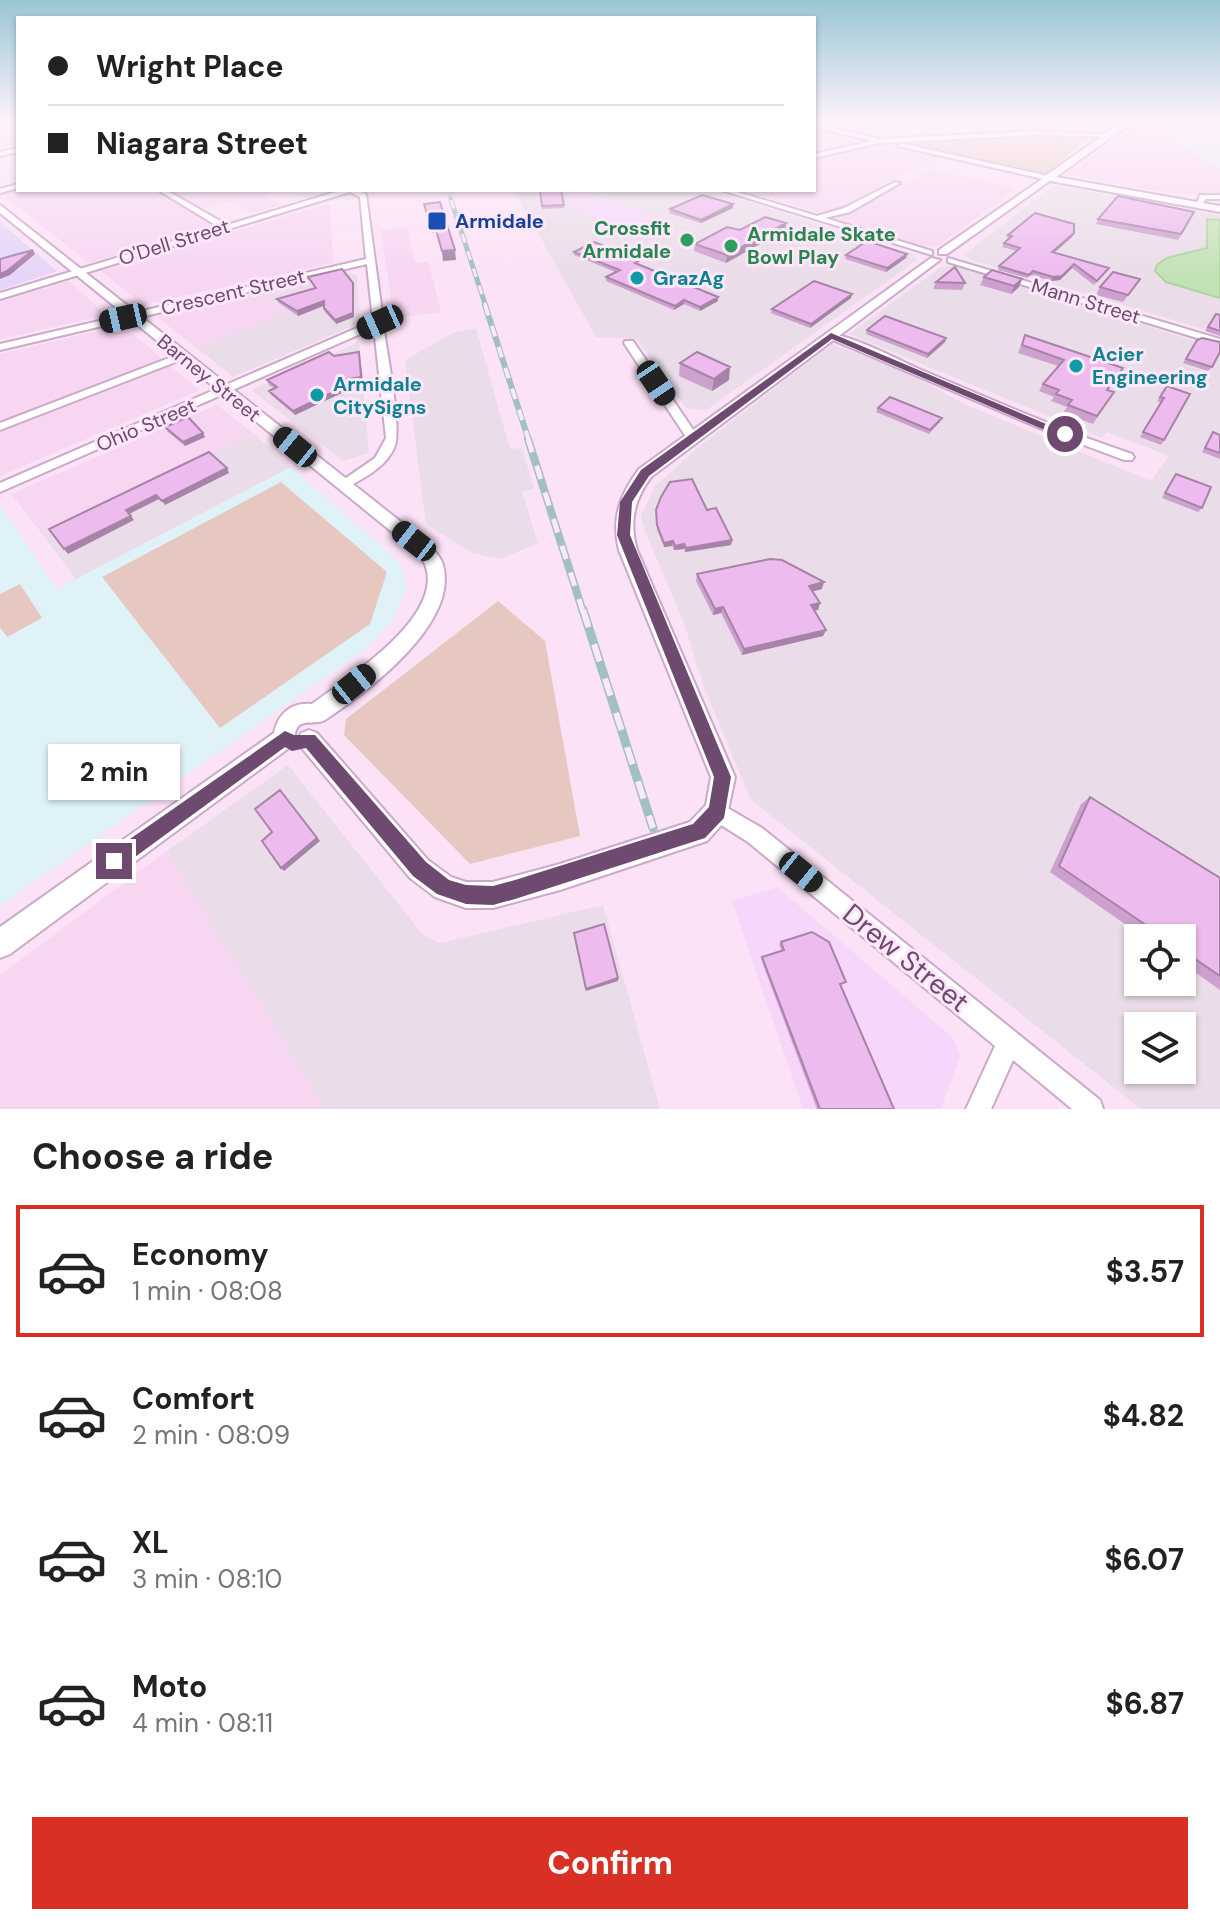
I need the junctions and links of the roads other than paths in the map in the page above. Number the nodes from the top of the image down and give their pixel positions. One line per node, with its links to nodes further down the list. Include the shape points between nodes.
1 (1019, 172): 3 (street)
2 (1056, 172): 3 (main road)
3 (1048, 178): 10 (main road); 15 (street)
4 (897, 183): 13 (street, via 847,210)
5 (164, 192): 14 (street)
6 (343, 192): 14 (street, O'Dell Street)
7 (354, 192): 16 (street, via 363,196)
8 (731, 192): 13 (street, Mann Street)
9 (1220, 197): 10 (street, via 1203,197)
10 (1200, 205): 12 (main road)
11 (0, 208): 17 (street, Barney Street)
12 (1220, 209)
13 (818, 218): 15 (street, Mann Street)
14 (225, 227): 17 (street, O'Dell Street)
15 (940, 256): 21 (street); 22 (street, Mann Street)
16 (372, 260): 19 (street, Crescent Street); 20 (street)
17 (79, 272): 18 (street, O'Dell Street); 19 (street, Barney Street)
18 (0, 296)
19 (133, 316): 24 (street, Crescent Street); 25 (street, Barney Street)
20 (380, 322): 26 (street, Ohio Street); 30 (street, via 389,451)
21 (831, 336): 28 (street); 29 (street)
22 (1220, 342)
23 (629, 343): 28 (street)
24 (0, 347)
25 (182, 356): 26 (street, Barney Street); 27 (street)
26 (225, 391): 30 (street, Barney Street); 31 (street, Ohio Street)
27 (0, 427)
28 (692, 437): 33 (street, via 634,487 626,502 623,535 723,777)
29 (1128, 457)
30 (342, 485): 32 (street, Barney Street, via 434,563 435,589 419,627 315,715 319,727)
31 (0, 488)
32 (297, 739): 33 (street, via 419,869 444,888 466,895 493,895 659,846 698,832); 34 (street)
33 (717, 811): 35 (street, Drew Street, via 755,835)
34 (0, 944)
35 (1009, 1042): 36 (street); 37 (street, Drew Street)
36 (978, 1109)
37 (1091, 1109)

